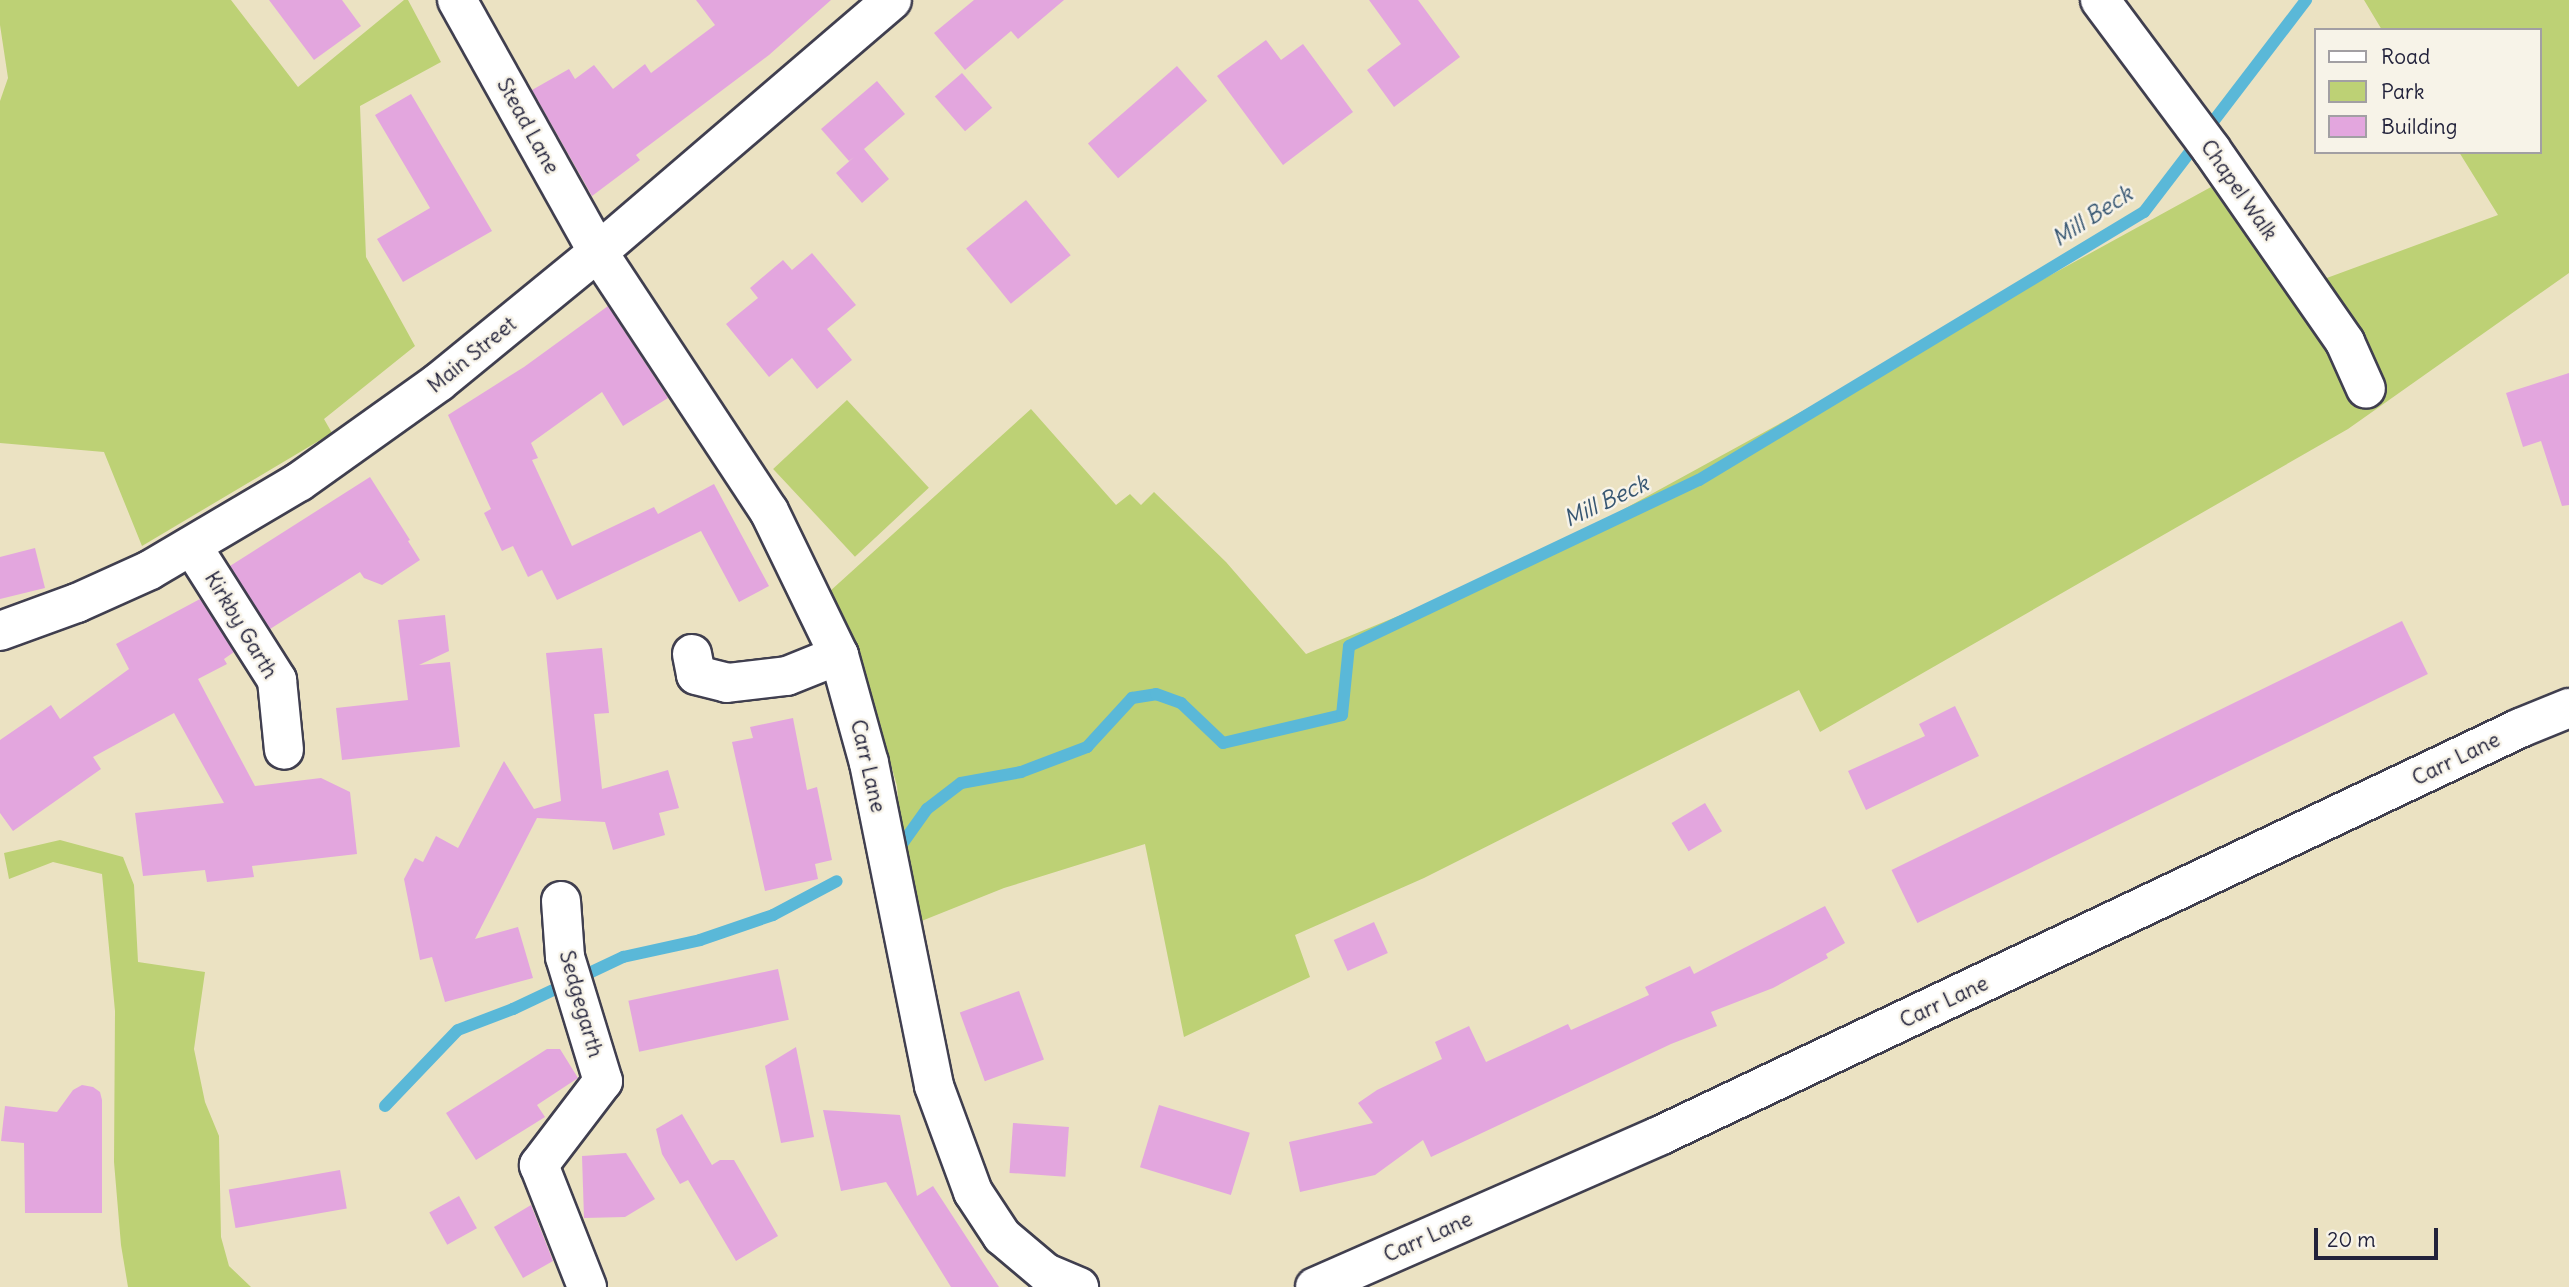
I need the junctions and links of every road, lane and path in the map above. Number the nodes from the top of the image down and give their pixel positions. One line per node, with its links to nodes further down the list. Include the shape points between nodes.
1 (457, 0): 4 (street, Stead Lane)
2 (892, 0): 4 (street, Main Street)
3 (2100, 0): 5 (street, Chapel Walk, via 2345,342)
4 (598, 252): 6 (street, Main Street, via 439,382 299,482); 9 (street, Carr Lane, via 769,511)
5 (2366, 388)
6 (192, 546): 7 (street, Main Street, via 116,586); 11 (street, Kirkby Garth, via 277,680)
7 (0, 631)
8 (692, 654): 9 (street, via 696,675 727,683 787,676)
9 (839, 655): 14 (street, Carr Lane, via 869,763 934,1086 973,1192 1002,1236 1046,1273)
10 (2569, 708): 15 (street, Carr Lane, via 1658,1136)
11 (284, 750)
12 (561, 901): 13 (street, Sedgegarth, via 565,957 603,1081 539,1165)
13 (587, 1287)
14 (1079, 1287)
15 (1315, 1287)

